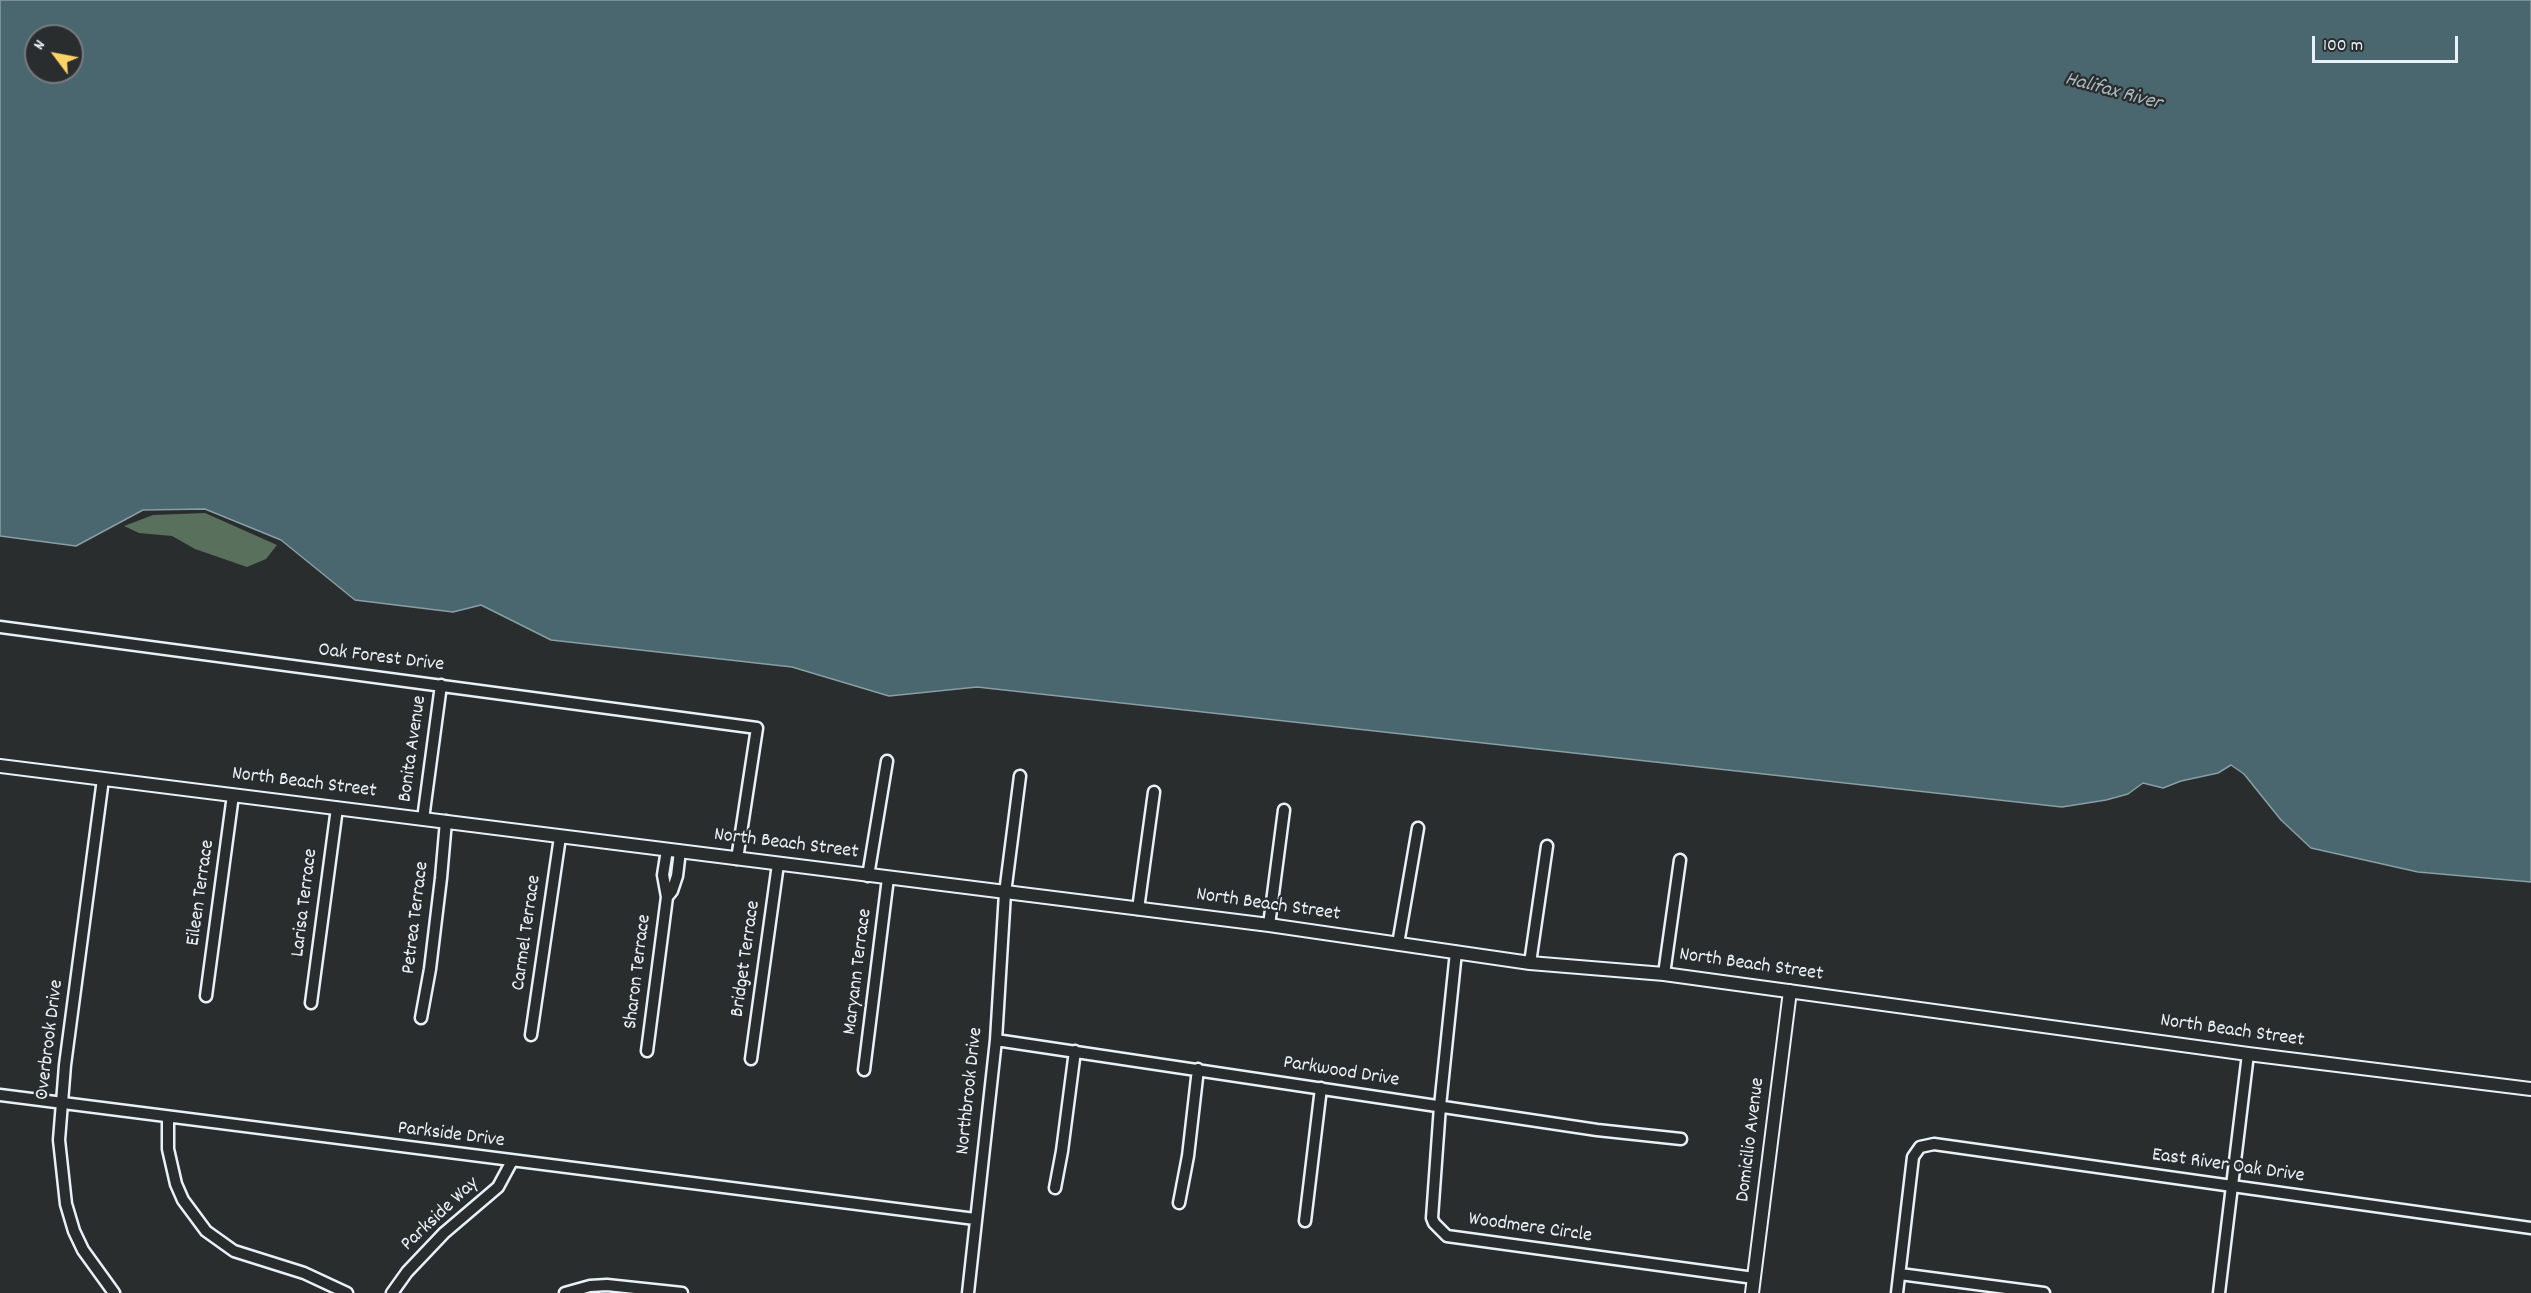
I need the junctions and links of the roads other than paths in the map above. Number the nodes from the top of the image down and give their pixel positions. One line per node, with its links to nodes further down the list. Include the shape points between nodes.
1 (0, 627): 2 (street, Oak Forest Drive)
2 (441, 685): 11 (street, Bonita Avenue); 18 (street, Oak Forest Drive, via 757,728)
3 (887, 761): 21 (street)
4 (0, 766): 6 (street, North Beach Street)
5 (1020, 776): 23 (street, Northbrook Drive)
6 (103, 779): 8 (street, North Beach Street); 46 (street, Overbrook Drive)
7 (1154, 792): 25 (street)
8 (233, 795): 9 (street, North Beach Street); 32 (street, Eileen Terrace)
9 (337, 808): 11 (street, North Beach Street); 33 (street, Larisa Terrace)
10 (1284, 810): 26 (street)
11 (423, 819): 12 (street, North Beach Street)
12 (446, 821): 14 (street, North Beach Street); 34 (street, Petrea Terrace, via 432,958)
13 (1418, 828): 27 (street)
14 (560, 837): 16 (street, North Beach Street); 35 (street, Carmel Terrace)
15 (1547, 846): 29 (street)
16 (667, 850): 17 (street, North Beach Street); 24 (street, Sharon Terrace, via 663,875)
17 (680, 851): 18 (street, North Beach Street); 24 (street, Sharon Terrace, via 677,876)
18 (737, 859): 20 (street, North Beach Street)
19 (1680, 860): 30 (street)
20 (778, 864): 21 (street, North Beach Street); 40 (street, Bridget Terrace)
21 (868, 876): 22 (street, North Beach Street)
22 (888, 878): 23 (street, North Beach Street); 42 (street, Maryann Terrace)
23 (1005, 893): 25 (street, North Beach Street); 36 (street, Northbrook Drive)
24 (667, 897): 37 (street, Sharon Terrace)
25 (1138, 909): 26 (street, North Beach Street)
26 (1269, 926): 27 (street, North Beach Street)
27 (1398, 944): 28 (street, North Beach Street)
28 (1456, 952): 29 (street, North Beach Street); 47 (street, Woodmere Circle)
29 (1530, 963): 30 (street, North Beach Street)
30 (1664, 974): 31 (street, North Beach Street)
31 (1790, 991): 39 (street, North Beach Street); 58 (street, Domicilio Avenue)
32 (206, 996)
33 (311, 1003)
34 (421, 1018)
35 (531, 1035)
36 (996, 1040): 38 (street, Parkwood Drive); 54 (street, Northbrook Drive)
37 (647, 1051)
38 (1075, 1051): 41 (street, Parkwood Drive); 52 (street)
39 (2248, 1054): 44 (street, North Beach Street); 51 (street)
40 (751, 1059)
41 (1198, 1069): 43 (street, Parkwood Drive); 53 (street)
42 (864, 1070)
43 (1321, 1088): 47 (street, Parkwood Drive); 55 (street)
44 (2531, 1089)
45 (0, 1095): 46 (street, Parkside Drive)
46 (62, 1104): 48 (street, Parkside Drive); 59 (street, Overbrook Drive, via 59,1140 66,1204 83,1250)
47 (1440, 1106): 49 (street, Parkwood Drive); 58 (street, Woodmere Circle, via 1432,1218 1447,1236)
48 (168, 1118): 50 (street, Parkside Drive); 60 (street, via 168,1149 176,1184 206,1231 234,1251 304,1273)
49 (1681, 1139)
50 (512, 1161): 54 (street, Parkside Drive); 61 (street, Parkside Way, via 498,1187 444,1233)
51 (2234, 1186): 56 (street, East River Oak Drive); 57 (street, East River Oak Drive, via 1934,1144 1920,1147 1913,1157); 68 (street)
52 (1055, 1188)
53 (1179, 1203)
54 (975, 1220): 64 (street, Northbrook Drive)
55 (1305, 1221)
56 (2531, 1228)
57 (1900, 1274): 66 (street); 67 (street)
58 (1754, 1278): 65 (street, Domicilio Avenue)
59 (114, 1293)
60 (347, 1293)
61 (392, 1293)
62 (565, 1293): 63 (street, via 607,1285)
63 (682, 1293)
64 (968, 1293)
65 (1752, 1293)
66 (1897, 1293)
67 (2044, 1293)
68 (2218, 1293)

